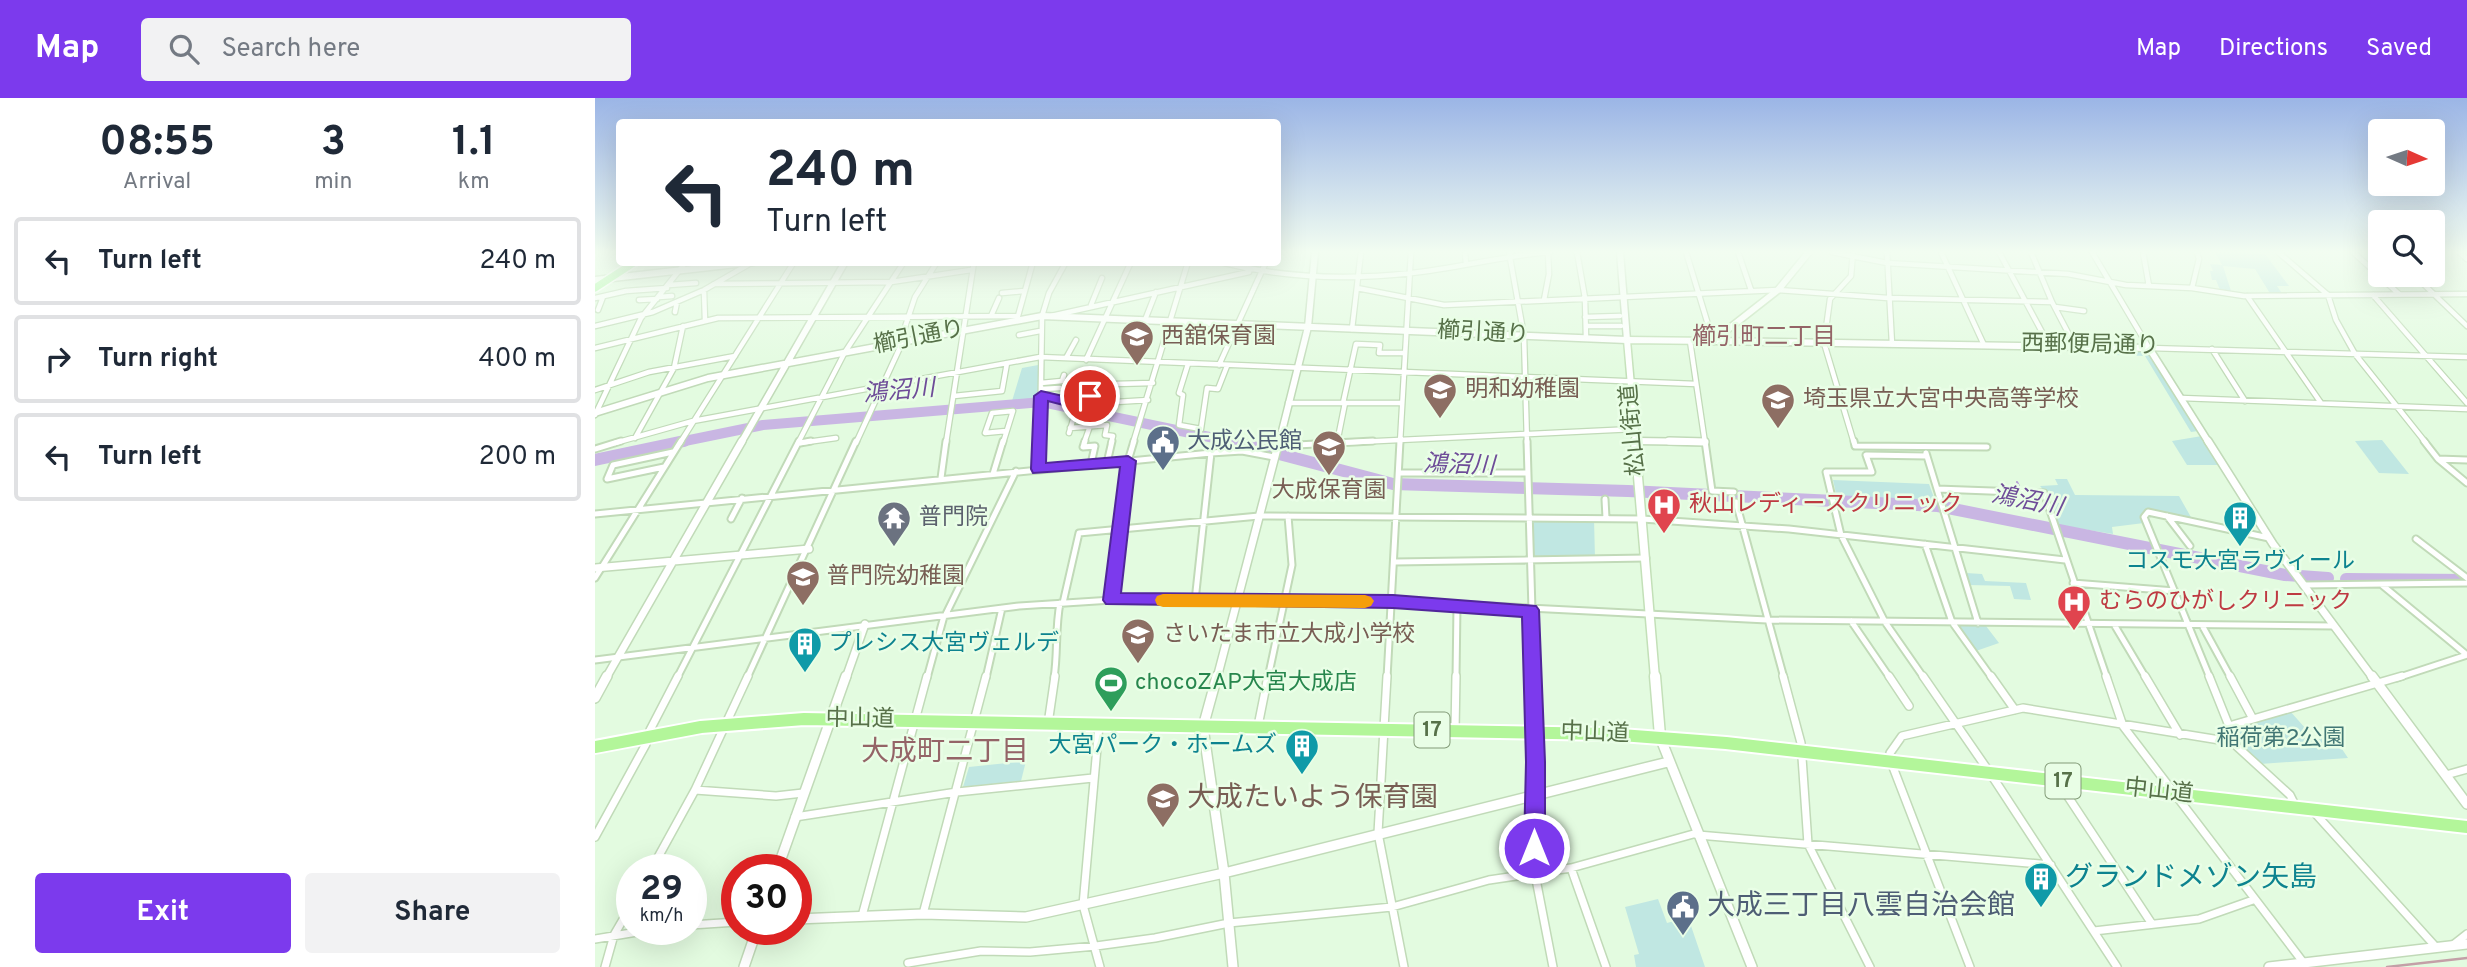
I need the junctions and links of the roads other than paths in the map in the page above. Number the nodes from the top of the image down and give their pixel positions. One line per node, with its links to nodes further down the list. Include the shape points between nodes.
1 (1156, 292): 80 (street)
2 (620, 293): 48 (street)
3 (663, 293): 51 (street)
4 (698, 293): 60 (street)
5 (704, 293): 81 (street)
6 (775, 293): 78 (street)
7 (827, 293): 73 (street)
8 (884, 293): 74 (street)
9 (919, 293): 75 (street)
10 (969, 293): 68 (street)
11 (1015, 293): 69 (street, via 1000,295)
12 (1024, 293): 76 (street)
13 (1049, 293): 70 (street)
14 (1096, 293): 63 (street)
15 (1117, 293): 56 (street)
16 (1153, 293): 56 (street)
17 (1179, 293): 82 (street)
18 (1253, 293): 83 (street)
19 (1311, 293): 89 (street)
20 (1356, 293): 90 (street)
21 (1387, 293): 46 (street)
22 (1409, 293): 46 (street)
23 (1517, 293): 58 (street)
24 (1545, 293): 57 (street)
25 (1584, 293): 52 (street)
26 (1623, 293): 49 (street)
27 (1698, 293): 28 (street); 49 (street); 101 (street)
28 (1706, 293)
29 (1775, 293): 101 (main road)
30 (1814, 293): 40 (street)
31 (1888, 293): 53 (street)
32 (1960, 293): 54 (street)
33 (2022, 293): 59 (street)
34 (2048, 293): 61 (street)
35 (2117, 293): 109 (street)
36 (2223, 293): 47 (street)
37 (2325, 293): 42 (street)
38 (2396, 293): 44 (street)
39 (2467, 293): 41 (street)
40 (1834, 294): 53 (street); 103 (street)
41 (2434, 294): 44 (street); 88 (street)
42 (2328, 295): 43 (street); 47 (street); 114 (street)
43 (2373, 295): 44 (street); 116 (street)
44 (2399, 295)
45 (672, 296): 51 (street)
46 (1409, 296): 58 (street, via 1444,305); 92 (street)
47 (2247, 296): 111 (street)
48 (603, 297): 50 (street); 62 (street, via 599,308)
49 (1623, 297): 52 (street); 99 (street)
50 (595, 298)
51 (658, 298): 55 (street); 67 (street)
52 (1585, 298): 57 (street); 77 (street)
53 (1888, 299): 54 (street); 104 (street)
54 (1963, 299): 59 (street); 105 (street)
55 (639, 300)
56 (1114, 300): 63 (street); 79 (street)
57 (1544, 300): 58 (street)
58 (1518, 301): 95 (street)
59 (2027, 301): 61 (street); 106 (street)
60 (677, 302): 66 (street); 67 (street)
61 (2052, 302): 64 (street)
62 (610, 304)
63 (1091, 305): 71 (street)
64 (2055, 307): 65 (street); 108 (street)
65 (2084, 311)
66 (675, 312)
67 (644, 315): 84 (street); 97 (street)
68 (966, 316): 69 (street); 75 (street); 91 (street)
69 (991, 316): 76 (street)
70 (1042, 316): 71 (street, 櫛引通り); 76 (street, 櫛引通り); 93 (street)
71 (1051, 316): 79 (street, 櫛引通り)
72 (1620, 316): 77 (street)
73 (813, 317): 74 (street); 78 (street); 122 (street)
74 (868, 317): 75 (street); 112 (street)
75 (907, 317): 102 (street)
76 (1018, 317): 91 (street, 櫛引通り)
77 (1585, 317): 86 (street)
78 (759, 318): 81 (street); 115 (street)
79 (1106, 318): 80 (street, 櫛引通り); 120 (street)
80 (1145, 320): 82 (street, 櫛引通り)
81 (705, 321): 85 (street)
82 (1171, 321): 83 (street, 櫛引通り); 121 (street)
83 (1238, 324): 89 (street, 櫛引通り); 125 (street)
84 (595, 326)
85 (683, 326): 97 (street); 127 (street)
86 (1586, 326): 87 (street); 96 (street)
87 (1621, 326)
88 (2467, 326)
89 (1308, 327): 90 (street, 櫛引通り); 128 (street)
90 (1352, 329): 92 (street, 櫛引通り)
91 (964, 330): 102 (street, 櫛引通り); 130 (street)
92 (1407, 330): 95 (street, 櫛引通り); 113 (street)
93 (1040, 331): 94 (street); 117 (street)
94 (1019, 335)
95 (1524, 336): 96 (street, 櫛引通り); 134 (street)
96 (1586, 338): 99 (street, 櫛引通り)
97 (630, 339): 107 (street); 138 (street)
98 (1076, 340): 119 (street)
99 (1627, 340): 100 (main road); 136 (main road, 松山街道)
100 (1690, 341): 101 (main road); 137 (street)
101 (1713, 341): 103 (street, 西郵便局通り)
102 (902, 342): 112 (street, 櫛引通り); 141 (street)
103 (1824, 343): 104 (street, 西郵便局通り); 180 (street, via 1855,446)
104 (1892, 344): 105 (street, 西郵便局通り)
105 (1984, 345): 106 (street, 西郵便局通り)
106 (2050, 347): 108 (street, 西郵便局通り)
107 (595, 348)
108 (2076, 348): 109 (street, 西郵便局通り)
109 (2149, 348): 110 (street, 西郵便局通り); 148 (street)
110 (2212, 349): 111 (street, 西郵便局通り); 152 (street)
111 (2284, 351): 114 (street, 西郵便局通り); 156 (street)
112 (845, 352): 122 (street, 櫛引通り); 147 (street)
113 (1405, 353): 129 (street, via 1379,353 1380,345 1356,344); 131 (street)
114 (2355, 354): 116 (street, 西郵便局通り); 159 (street)
115 (735, 356): 127 (street); 133 (street)
116 (2426, 356): 118 (street, 西郵便局通り); 157 (street)
117 (1040, 357): 119 (street); 123 (street); 140 (street)
118 (2467, 357)
119 (1066, 358): 120 (street)
120 (1086, 360): 121 (street)
121 (1159, 362): 124 (street); 135 (street)
122 (787, 363): 133 (street, 櫛引通り); 160 (street)
123 (1007, 363): 130 (street); 145 (street, via 1002,391)
124 (1188, 364): 125 (street); 126 (street, via 1179,393 1183,395 1179,425 1201,429 1207,388 1218,389)
125 (1219, 365): 126 (street)
126 (1227, 366): 128 (street)
127 (674, 368): 138 (street); 144 (street)
128 (1297, 369): 129 (street); 153 (street)
129 (1349, 371): 131 (street); 154 (street)
130 (957, 373): 141 (street); 145 (street)
131 (1404, 373): 134 (street); 155 (street)
132 (1064, 375): 140 (street, via 1062,381)
133 (722, 376): 144 (street, 櫛引通り); 165 (street)
134 (1524, 379): 136 (street); 172 (street)
135 (1153, 383): 139 (street); 150 (street)
136 (1631, 383): 137 (street); 169 (main road, 松山街道)
137 (1696, 384): 177 (street)
138 (609, 385): 143 (street); 164 (street)
139 (1075, 385)
140 (1041, 386): 142 (street); 149 (street)
141 (882, 387): 147 (street); 200 (street)
142 (1060, 388)
143 (595, 390)
144 (660, 393): 164 (street, 櫛引通り); 173 (street)
145 (954, 396): 161 (street)
146 (1090, 396): 149 (street)
147 (822, 398): 158 (street); 178 (street)
148 (2181, 398): 152 (street); 223 (street)
149 (1040, 400): 193 (street)
150 (1148, 400): 151 (street); 167 (street)
151 (1116, 401)
152 (2245, 401): 156 (street)
153 (1288, 403): 154 (street); 183 (street)
154 (1344, 403): 155 (street); 179 (street)
155 (1402, 403): 175 (street)
156 (2321, 403): 159 (street)
157 (2467, 403)
158 (781, 405): 160 (street); 163 (street)
159 (2396, 406): 162 (street); 187 (street)
160 (761, 409): 165 (street); 206 (street)
161 (952, 409): 198 (street)
162 (2467, 409)
163 (776, 413)
164 (595, 414)
165 (693, 421): 173 (street); 184 (street)
166 (1073, 421): 170 (street)
167 (1141, 423): 189 (street)
168 (1090, 426): 170 (street); 190 (street, via 1107,425 1105,435 1114,436); 191 (street, via 1083,447 1095,446)
169 (1635, 429): 172 (street); 176 (main road, 松山街道)
170 (1070, 430)
171 (1006, 431): 171 (street, via 1013,411 992,413 985,433); 197 (street)
172 (1525, 435): 175 (street); 196 (street)
173 (635, 438): 182 (street)
174 (836, 438): 178 (street)
175 (1400, 440): 179 (street); 195 (street)
176 (1636, 441): 177 (street); 217 (main road, 松山街道)
177 (1705, 442): 202 (street, via 1712,491)
178 (800, 443): 203 (street)
179 (1337, 444): 183 (street)
180 (1924, 446): 181 (street); 186 (street)
181 (1987, 447)
182 (595, 449)
183 (1276, 451): 185 (street); 210 (street)
184 (673, 452): 192 (street); 192 (street, via 613,465 607,479)
185 (1211, 453): 189 (street); 218 (street)
186 (1927, 456): 201 (street); 222 (street, via 1866,454 1872,472 1826,472)
187 (2438, 459): 188 (street); 199 (street)
188 (2467, 460)
189 (1128, 461): 190 (street); 221 (street)
190 (1107, 463): 191 (street)
191 (1091, 464): 193 (street)
192 (664, 467): 208 (street)
193 (1039, 469): 194 (street)
194 (1016, 471): 197 (street); 252 (street)
195 (1399, 473): 196 (street); 213 (street)
196 (1526, 473): 214 (street)
197 (993, 474): 198 (street)
198 (941, 478): 200 (street)
199 (2467, 483)
200 (835, 489): 203 (street); 228 (street)
201 (1937, 489): 220 (street, via 2045,493); 227 (street)
202 (1734, 492)
203 (772, 495): 204 (street); 229 (street)
204 (742, 498): 206 (street); 216 (street)
205 (1605, 499): 215 (street)
206 (707, 501): 208 (street); 233 (street)
207 (1736, 502): 219 (street)
208 (639, 507): 209 (street); 235 (street)
209 (595, 514)
210 (1259, 516): 211 (street); 218 (street); 245 (street)
211 (1288, 516): 213 (street); 243 (street, via 1293,565)
212 (2167, 516): 223 (street); 226 (street); 241 (street, via 2148,512 2144,517)
213 (1397, 517): 214 (street); 234 (street)
214 (1528, 518): 215 (street); 231 (street)
215 (1605, 518): 217 (street)
216 (731, 519)
217 (1642, 519): 219 (street); 230 (main road, 松山街道)
218 (1205, 521): 221 (street); 244 (street)
219 (1741, 525): 222 (street); 253 (street)
220 (2055, 529): 232 (street)
221 (1120, 530): 242 (street); 247 (street, via 1079,533)
222 (1841, 535): 225 (street); 255 (street)
223 (2269, 538): 237 (street)
224 (2416, 539): 238 (street)
225 (1925, 544): 227 (street); 256 (street)
226 (2190, 546)
227 (1954, 547): 232 (street); 257 (street)
228 (809, 549): 229 (street); 264 (street)
229 (742, 555): 233 (street); 265 (street)
230 (1646, 558): 231 (street); 251 (main road, 松山街道)
231 (1529, 559): 234 (street); 250 (street)
232 (2066, 559): 239 (street)
233 (674, 561): 235 (street); 267 (street)
234 (1395, 562): 246 (street)
235 (598, 568): 236 (street)
236 (595, 578)
237 (2299, 579): 240 (street); 261 (street)
238 (2466, 579): 240 (street)
239 (2073, 583): 241 (street); 259 (street)
240 (2382, 585): 266 (street)
241 (2175, 590): 262 (street)
242 (1112, 600): 244 (street); 247 (street)
243 (1286, 600): 245 (street); 246 (street); 284 (street)
244 (1195, 601): 245 (street)
245 (1239, 601): 283 (street)
246 (1393, 601): 248 (street); 285 (street)
247 (1061, 603): 249 (street); 279 (street)
248 (1457, 605): 250 (street); 286 (street)
249 (1002, 608): 252 (street); 276 (street)
250 (1530, 610): 251 (street); 287 (street)
251 (1650, 615): 253 (street); 290 (main road, 松山街道)
252 (944, 616): 258 (street); 275 (street)
253 (1767, 620): 254 (street); 293 (street)
254 (1851, 621): 255 (street); 271 (street)
255 (1885, 622): 256 (street); 278 (street)
256 (1952, 622): 257 (street); 272 (street)
257 (1978, 623): 259 (street)
258 (865, 624): 264 (street); 273 (street)
259 (2088, 626): 260 (street); 281 (street)
260 (2115, 626): 262 (street); 288 (street)
261 (2334, 626): 263 (street); 269 (street)
262 (2188, 627): 263 (street); 282 (street)
263 (2203, 627): 274 (street)
264 (769, 636): 265 (street); 277 (street)
265 (694, 645): 267 (street); 289 (street)
266 (2467, 655): 269 (street)
267 (618, 658): 268 (street); 270 (street)
268 (595, 660)
269 (2377, 685): 274 (street); 298 (street)
270 (595, 698)
271 (1909, 706)
272 (2015, 710): 278 (street); 281 (street)
273 (830, 719): 275 (highway, 中山道 / 17); 277 (highway, 中山道 / 17); 303 (street)
274 (2253, 719): 282 (street)
275 (915, 721): 276 (highway, 中山道 / 17); 306 (street)
276 (976, 722): 279 (highway, 中山道 / 17); 302 (street)
277 (727, 723): 289 (highway, 中山道 / 17); 301 (street)
278 (1956, 723): 295 (street, via 1902,736 1890,753); 297 (street)
279 (1048, 724): 280 (highway, 中山道 / 17)
280 (1099, 725): 283 (highway, 中山道 / 17); 299 (street)
281 (2123, 726): 288 (street); 304 (street)
282 (2229, 726): 291 (street)
283 (1203, 727): 284 (highway, 中山道 / 17); 321 (street)
284 (1258, 727): 285 (highway, 中山道 / 17)
285 (1384, 729): 286 (highway, 中山道 / 17); 312 (street)
286 (1455, 730): 287 (highway, 中山道 / 17)
287 (1535, 732): 290 (highway, 中山道 / 17); 305 (street)
288 (2180, 735): 291 (street)
289 (649, 736): 292 (highway, 中山道 / 17); 314 (street)
290 (1660, 736): 293 (highway, 中山道 / 17); 294 (street)
291 (2232, 742): 308 (street, via 2290,795)
292 (595, 747)
293 (1802, 751): 295 (highway, 中山道 / 17); 315 (street)
294 (1668, 762): 305 (street); 313 (street)
295 (1891, 762): 297 (highway, 中山道 / 17); 316 (street)
296 (2467, 769): 298 (street)
297 (1990, 773): 300 (highway, 中山道 / 17); 319 (street)
298 (2445, 776): 307 (street)
299 (1093, 778): 302 (street); 324 (street)
300 (2058, 780): 304 (highway, 中山道 / 17); 330 (street)
301 (695, 790): 303 (street, via 776,796); 317 (street)
302 (957, 792): 306 (street); 326 (street)
303 (803, 793): 310 (street)
304 (2173, 793): 308 (highway, 中山道 / 17); 323 (street)
305 (1534, 796): 312 (street); 322 (street)
306 (894, 800): 310 (street); 327 (street)
307 (2467, 804)
308 (2297, 807): 309 (highway, 中山道 / 17)
309 (2311, 808): 311 (highway, 中山道 / 17); 340 (street)
310 (795, 817): 318 (street)
311 (2467, 827)
312 (1378, 833): 321 (street); 325 (street)
313 (1697, 834): 315 (street); 320 (street); 350 (street)
314 (595, 837)
315 (1808, 844): 316 (street); 351 (street)
316 (1926, 853): 319 (street); 352 (street)
317 (660, 854)
318 (782, 854)
319 (2051, 865): 331 (street)
320 (1571, 868): 322 (street); 349 (street)
321 (1224, 873): 324 (street); 329 (street)
322 (1535, 874): 325 (street, via 1489,880); 348 (street)
323 (2253, 900): 330 (street, via 2199,919); 341 (street)
324 (1083, 905): 326 (street, via 1026,917); 339 (street)
325 (1392, 907): 329 (street); 347 (street)
326 (923, 914): 327 (street)
327 (862, 916): 328 (street)
328 (812, 918)
329 (1229, 923): 339 (street); 346 (street)
330 (2152, 924): 331 (street)
331 (2094, 931): 353 (street)
332 (616, 932): 334 (street)
333 (2467, 934): 338 (street)
334 (614, 935): 335 (street); 343 (street)
335 (595, 939)
336 (2467, 944): 338 (street)
337 (752, 945): 344 (street)
338 (2453, 945): 340 (street)
339 (1096, 946): 342 (street, via 981,951); 345 (street)
340 (2435, 946): 341 (street)
341 (2302, 962): 354 (street)
342 (908, 963)
343 (605, 967)
344 (744, 967)
345 (1100, 967)
346 (1233, 967)
347 (1404, 967)
348 (1552, 967)
349 (1606, 967)
350 (1751, 967)
351 (1870, 967)
352 (1970, 967)
353 (2117, 967)
354 (2269, 967)

